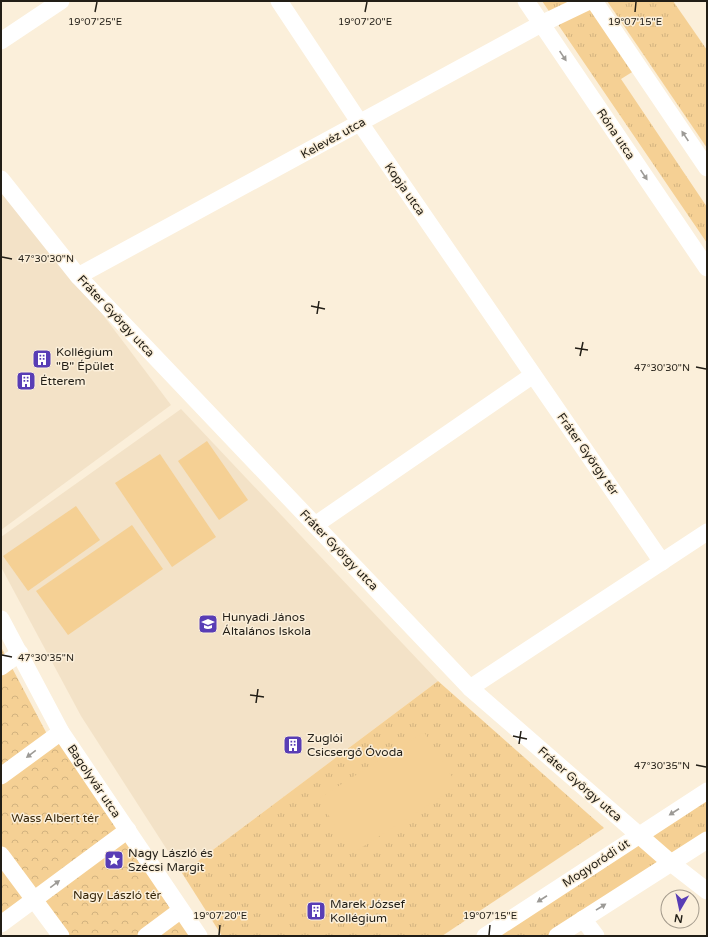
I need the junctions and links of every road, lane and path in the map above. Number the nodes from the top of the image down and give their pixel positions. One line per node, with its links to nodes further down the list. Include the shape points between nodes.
1 (62, 1): 7 (street)
2 (279, 1): 8 (street, Kopja utca)
3 (526, 1): 6 (street, Róna utca)
4 (589, 1): 6 (street, Kelevéz utca)
5 (594, 1): 9 (street, one-way to 5)
6 (541, 24): 8 (street, Kelevéz utca); 11 (street, Róna utca, one-way to 11)
7 (1, 41)
8 (360, 123): 12 (street, Kelevéz utca); 13 (street, Kopja utca)
9 (707, 168)
10 (1, 179): 12 (street, Fráter György utca)
11 (707, 268)
12 (78, 276): 14 (street, Fráter György utca)
13 (533, 375): 14 (street); 16 (street, Fráter György tér)
14 (315, 525): 20 (street, Fráter György utca)
15 (707, 532): 16 (street)
16 (662, 562): 20 (street)
17 (1, 619): 18 (street, Bagolyvár utca)
18 (20, 653): 19 (street); 21 (street, Bagolyvár utca)
19 (1, 667)
20 (470, 688): 25 (street, Fráter György utca)
21 (61, 732): 22 (street, one-way to 22); 24 (street, Bagolyvár utca)
22 (1, 776)
23 (707, 791): 25 (street, Mogyoródi út, one-way to 25)
24 (128, 830): 30 (street, one-way to 24); 31 (street, Bagolyvár utca)
25 (639, 835): 28 (street, Fráter György utca); 37 (street, Mogyoródi út, one-way to 37)
26 (707, 840): 28 (street)
27 (1, 855): 30 (street)
28 (671, 863): 29 (street, Fráter György utca); 32 (street, one-way to 28)
29 (707, 891)
30 (34, 900): 33 (street); 34 (street)
31 (181, 910): 35 (street); 36 (street, Bagolyvár utca)
32 (583, 919): 38 (street); 39 (street)
33 (1, 924)
34 (61, 936)
35 (146, 936)
36 (199, 936)
37 (485, 936)
38 (557, 936)
39 (596, 936)

